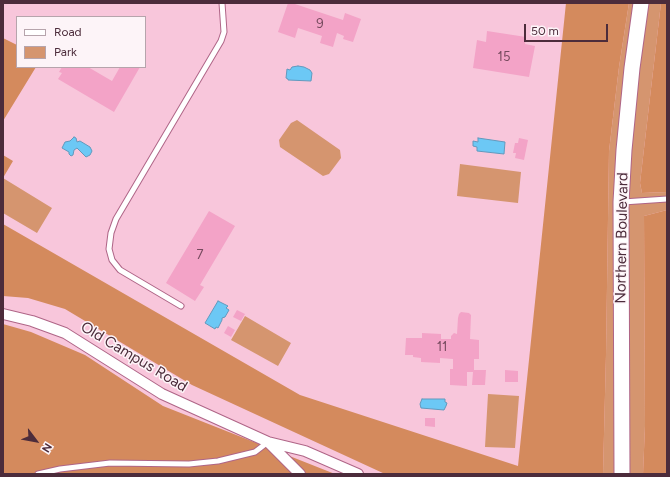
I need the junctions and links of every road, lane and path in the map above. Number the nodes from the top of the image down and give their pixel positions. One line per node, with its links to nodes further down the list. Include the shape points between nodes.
1 (222, 3): 5 (lane, via 223,37 116,219 111,233 109,249 112,260 120,270)
2 (641, 3): 4 (main road, Northern Boulevard, via 632,68)
3 (667, 199): 4 (lane)
4 (620, 202): 11 (main road, Northern Boulevard)
5 (181, 306)
6 (3, 314): 7 (street, Old Campus Road, via 65,333 162,394)
7 (268, 442): 8 (lane, via 255,452 218,461 189,464 110,463); 9 (street, Old Campus Road); 10 (street, Old Campus Road, via 305,451)
8 (38, 474)
9 (300, 474)
10 (358, 474)
11 (622, 474)

